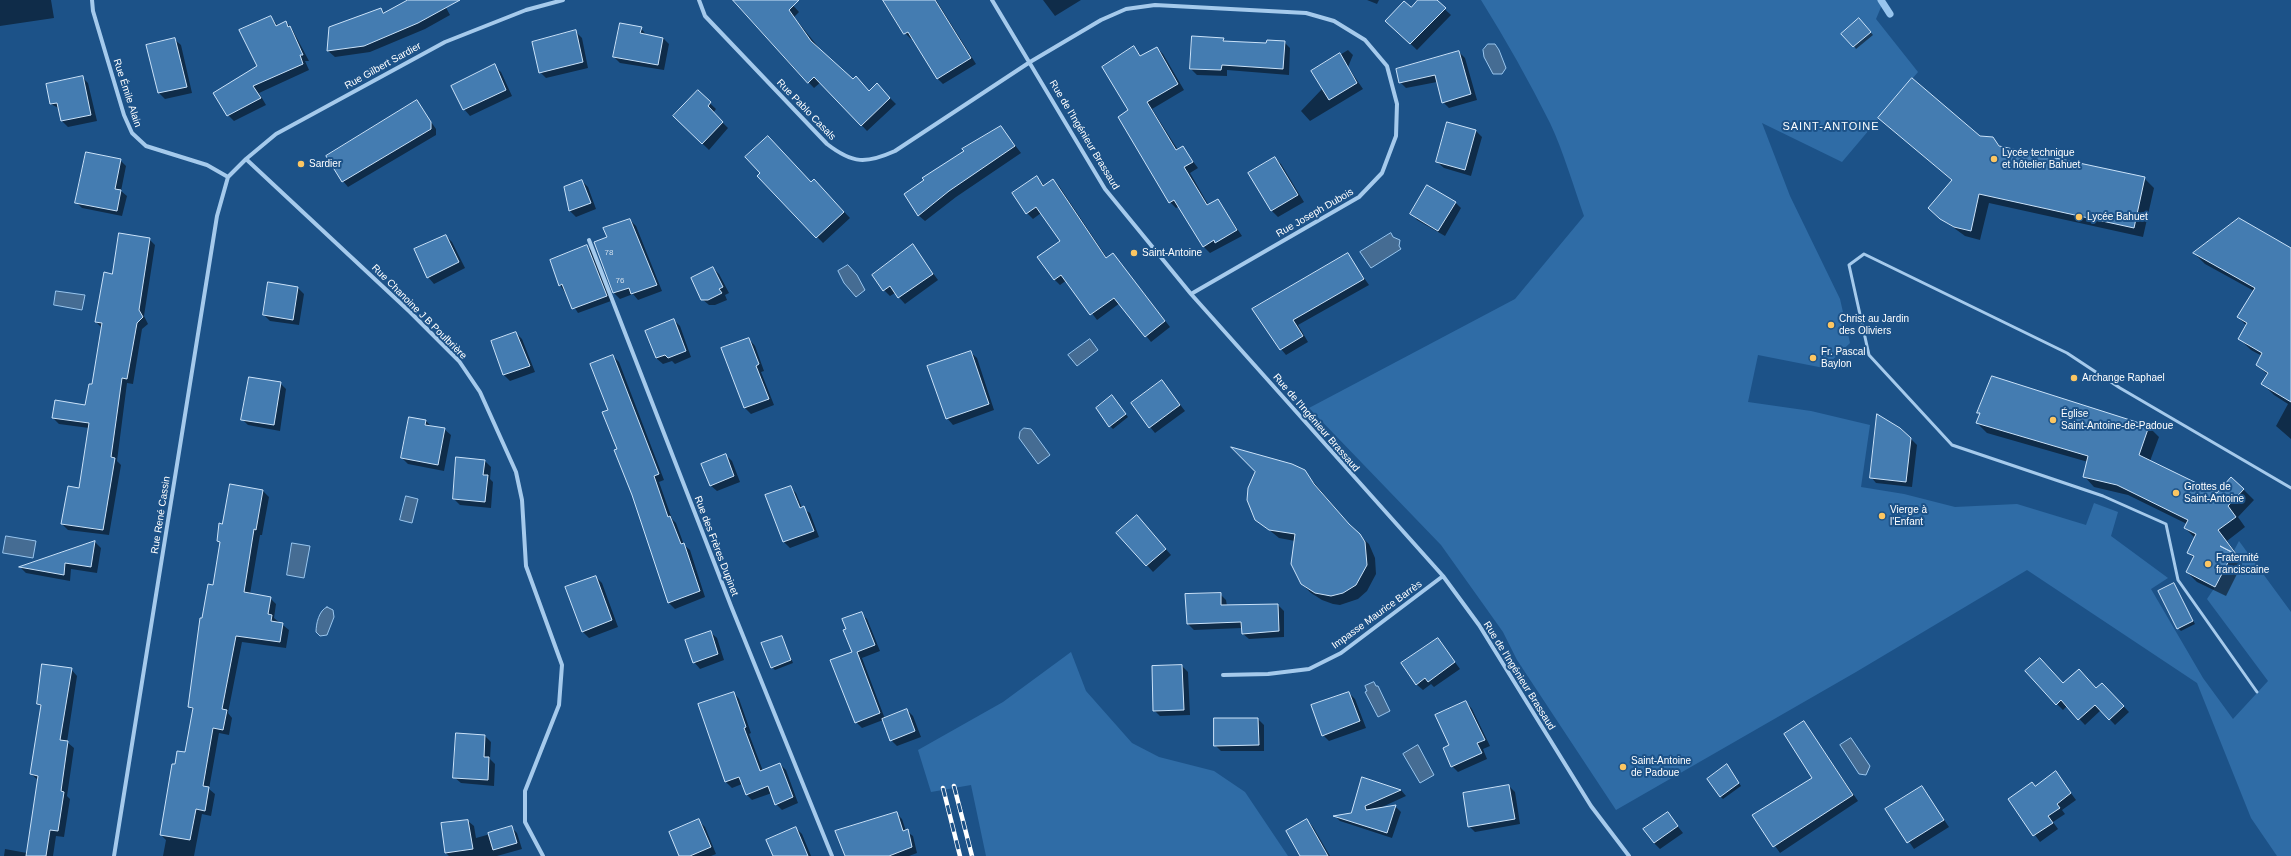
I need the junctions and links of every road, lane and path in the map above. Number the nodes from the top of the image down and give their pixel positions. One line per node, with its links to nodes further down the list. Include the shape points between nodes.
1 (92, 0): 7 (street, Rue Émile Alain, via 124,115 132,134 146,146 207,165)
2 (563, 0): 6 (street, Rue Gilbert Sardier, via 526,10 445,42 276,134)
3 (699, 0): 5 (street, Rue Pablo Casals, via 705,16 827,144 842,156 856,161 875,160 895,151)
4 (992, 0): 5 (street, Rue de l'Ingénieur Brassaud)
5 (1030, 62): 9 (street, Rue de l'Ingénieur Brassaud, via 1106,189); 9 (street, Rue Joseph Dubois, via 1101,20 1126,9 1155,5 1306,13 1334,21 1365,40 1387,66 1397,104 1396,136 1382,173 1359,197)
6 (246, 158): 7 (street, Rue Gilbert Sardier); 15 (street, Rue Chanoine J B Poulbrière, via 459,361 480,392 516,472 522,500 526,566 562,666 559,705 525,791 525,822)
7 (228, 177): 14 (street, Rue René Cassin, via 217,216)
8 (589, 240): 16 (street, Rue des Frères Dupinet, via 731,606)
9 (1191, 294): 11 (street, Rue de l'Ingénieur Brassaud)
10 (2291, 488): 13 (lane, via 2120,388 2067,353 1864,254 1849,265 1868,355 1952,445 2103,496 2166,524 2178,580)
11 (1443, 576): 12 (street, Impasse Maurice Barrès, via 1341,653 1309,669 1268,674); 17 (street, Rue de l'Ingénieur Brassaud, via 1479,625 1591,806)
12 (1223, 675)
13 (2257, 692)
14 (114, 856)
15 (543, 856)
16 (832, 856)
17 (1629, 856)

